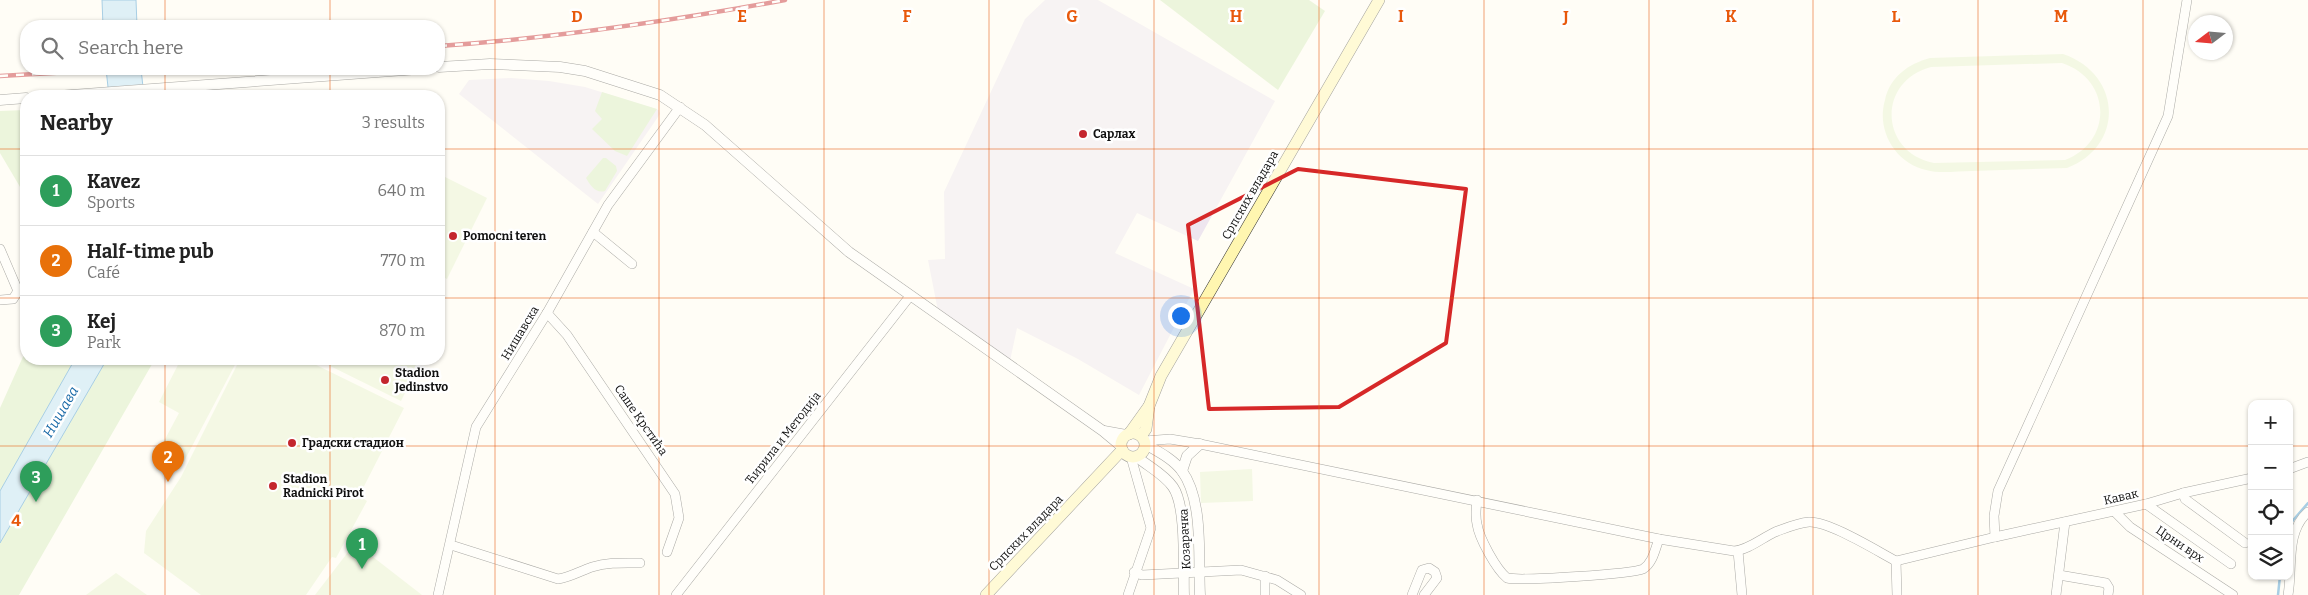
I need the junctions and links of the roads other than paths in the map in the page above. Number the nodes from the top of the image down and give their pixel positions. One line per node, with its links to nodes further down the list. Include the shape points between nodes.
1 (1379, 0): 16 (main road, Српских владара, via 1161,376 1149,406 1146,429)
2 (2187, 0): 29 (street, via 2168,116 1998,491 1994,516)
3 (445, 67): 8 (street, Козарачка, via 528,64 586,71 646,90)
4 (337, 75): 5 (street)
5 (138, 90)
6 (20, 98): 7 (street)
7 (0, 100)
8 (680, 107): 9 (street, Нишавска, via 608,205); 12 (street, Козарачка, via 706,125 849,252)
9 (593, 232): 11 (street); 14 (street, Нишавска)
10 (0, 249): 13 (street, via 18,291 11,300)
11 (632, 264)
12 (910, 296): 15 (street, Козарачка); 45 (street, Ћирила и Методија)
13 (0, 300)
14 (547, 313): 32 (street, Нишавска, via 476,427); 34 (street, Саше Крстића, via 567,335 672,488 678,500 679,518)
15 (1103, 431): 16 (street); 18 (street, Козарачка)
16 (1137, 438): 17 (street); 18 (main road); 18 (main road, via 1144,451); 21 (street, Козарачка)
17 (1200, 444): 21 (street, via 1187,456); 24 (street)
18 (1128, 453): 38 (street, via 1151,528); 40 (street, Козарачка, via 1159,472 1176,492 1182,513); 46 (main road, Српских владара, via 1106,469)
19 (2308, 462): 20 (street)
20 (2293, 468)
21 (1182, 471): 39 (street, Козарачка, via 1190,483 1195,503)
22 (2248, 479): 23 (street, Кавак)
23 (2183, 493): 25 (street, Кавак); 31 (street, via 2185,499)
24 (1477, 500): 30 (street); 30 (street, via 1478,530 1497,566 1508,578 1642,569 1652,558)
25 (2146, 504): 26 (street, Кавак); 37 (street)
26 (2115, 512): 28 (street, Кавак); 57 (street, Црни врх, via 2130,527)
27 (2308, 512): 58 (street, via 2294,534)
28 (2065, 522): 29 (street, Кавак); 41 (street)
29 (1996, 537): 35 (street, Кавак)
30 (1659, 539): 33 (street)
31 (2245, 543)
32 (451, 545): 36 (street, via 558,579 609,562); 44 (street, Нишавска)
33 (1738, 551): 35 (street, via 1783,529 1810,522 1838,531); 53 (street)
34 (667, 552)
35 (1896, 561): 54 (street)
36 (640, 563)
37 (2231, 564)
38 (1134, 572): 40 (street, via 1142,575); 47 (street)
39 (1199, 573): 40 (street); 42 (street, via 1241,570); 49 (street, Козарачка)
40 (1183, 574): 48 (street, Козарачка)
41 (2059, 575): 55 (street); 56 (street, via 2106,583)
42 (1265, 576): 43 (street, via 1285,584); 50 (street)
43 (1297, 594)
44 (438, 595)
45 (676, 595)
46 (986, 595)
47 (1128, 595)
48 (1184, 595)
49 (1200, 595)
50 (1265, 595)
51 (1412, 595): 52 (street, via 1422,570 1429,568 1437,578)
52 (1424, 595)
53 (1742, 595)
54 (1896, 595)
55 (2056, 595)
56 (2108, 595)
57 (2233, 595)
58 (2288, 595)

